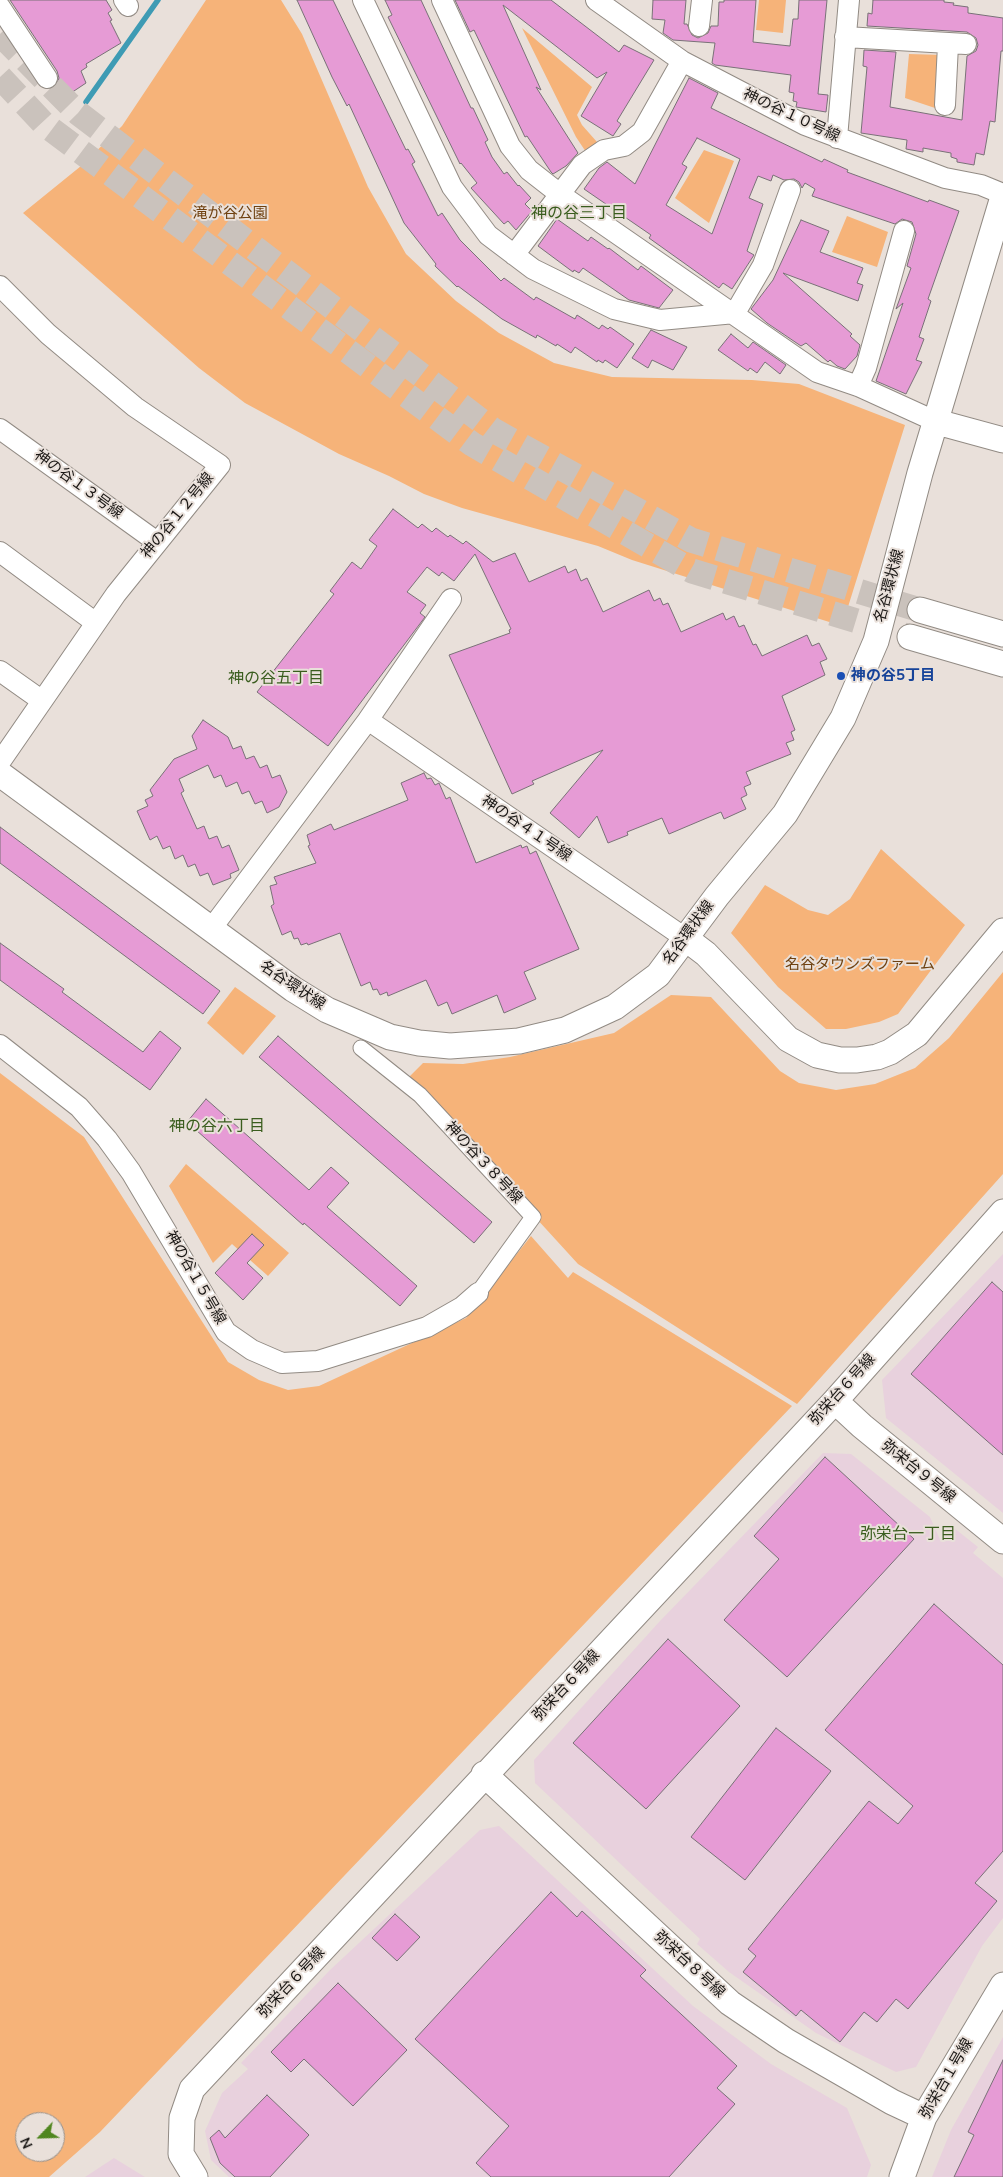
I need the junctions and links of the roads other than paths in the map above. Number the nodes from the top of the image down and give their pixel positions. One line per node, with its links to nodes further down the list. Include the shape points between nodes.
1 (363, 0): 17 (street, via 452,187 488,235)
2 (442, 0): 14 (street, via 510,146 529,170)
3 (596, 0): 9 (street, 神の谷１０号線)
4 (702, 0): 7 (street)
5 (849, 0): 8 (street)
6 (0, 7): 10 (street)
7 (699, 26)
8 (845, 37): 11 (street, via 957,45); 12 (street)
9 (682, 61): 12 (street, 神の谷１０号線); 14 (street, via 642,132 624,146 604,150 582,165)
10 (47, 78)
11 (944, 105)
12 (837, 138): 15 (street, 神の谷１０号線, via 945,178 981,185)
13 (790, 190): 19 (street, via 763,265)
14 (561, 195): 17 (street); 19 (street)
15 (1003, 195): 21 (street, 名谷環状線)
16 (904, 231): 20 (street, via 866,368)
17 (514, 255): 19 (street, via 533,269 614,309 660,320)
18 (0, 286): 24 (street, 神の谷１２号線, via 48,334 135,407 220,465)
19 (735, 314): 20 (street, via 817,372)
20 (858, 386): 21 (street)
21 (937, 422): 23 (street); 41 (street, 名谷環状線, via 920,473 876,641 843,718 785,814 716,896)
22 (0, 429): 24 (street, 神の谷１３号線)
23 (1003, 440)
24 (157, 542): 29 (street, 神の谷１２号線)
25 (0, 552): 29 (street)
26 (451, 599): 36 (street)
27 (920, 610): 28 (street)
28 (958, 621): 30 (street); 31 (street)
29 (96, 623): 35 (street, 神の谷１２号線)
30 (1003, 628)
31 (1003, 634)
32 (910, 637): 33 (street)
33 (999, 664)
34 (0, 671): 35 (street)
35 (41, 700): 37 (street, 神の谷１２号線)
36 (368, 720): 39 (street); 41 (street, 神の谷４１号線)
37 (0, 762)
38 (0, 774): 39 (street, 名谷環状線)
39 (211, 929): 41 (street, 名谷環状線, via 327,1010 390,1038 450,1046 519,1041 565,1030 615,1007 658,975)
40 (1003, 931): 41 (street, via 918,1034 890,1052 857,1060 817,1055 788,1039 706,954)
41 (686, 938)
42 (0, 1045): 45 (street, 神の谷１５号線, via 79,1107 107,1139 131,1172 226,1332 252,1350 282,1363 318,1361 427,1327 462,1307)
43 (361, 1048): 45 (street, 神の谷３８号線, via 420,1095 533,1217)
44 (1003, 1212): 46 (street, 弥栄台６号線)
45 (478, 1293)
46 (836, 1401): 47 (street, 弥栄台９号線, via 862,1426); 48 (street, 弥栄台６号線)
47 (1003, 1540)
48 (484, 1774): 50 (street, 弥栄台８号線, via 730,2003 786,2041); 51 (street, 弥栄台６号線, via 192,2089 182,2118 181,2154)
49 (1003, 1985): 50 (street, 弥栄台１号線)
50 (924, 2117): 52 (street, 弥栄台１号線)
51 (195, 2177)
52 (902, 2177)

